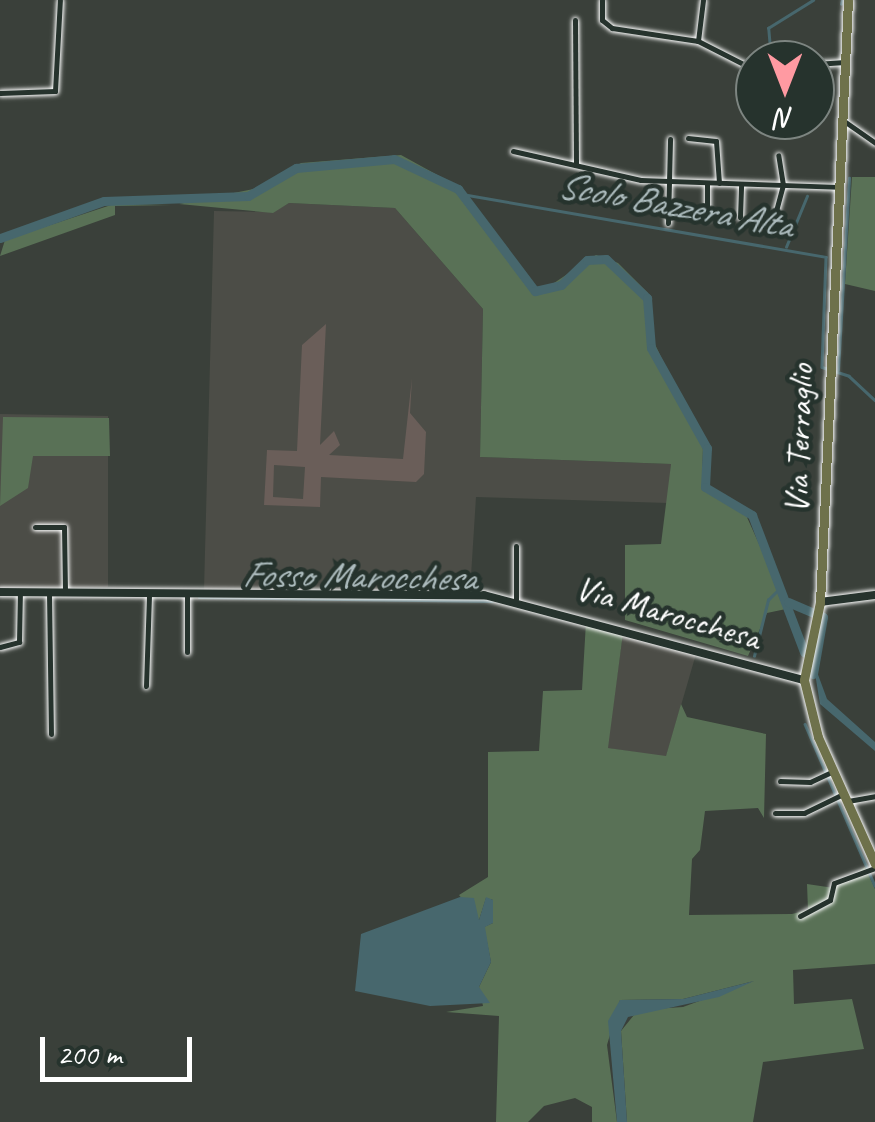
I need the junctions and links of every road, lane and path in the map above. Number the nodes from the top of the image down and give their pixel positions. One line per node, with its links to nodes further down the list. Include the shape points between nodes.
1 (60, 0): 10 (street, via 55,91)
2 (602, 0): 6 (street, via 602,20 612,28)
3 (703, 0): 6 (street)
4 (848, 0): 8 (main road, Via Terraglio)
5 (575, 20): 17 (street)
6 (698, 41): 7 (street)
7 (735, 60)
8 (845, 62): 9 (street); 11 (main road, Via Terraglio)
9 (835, 63)
10 (0, 93)
11 (841, 120): 14 (street); 23 (main road, Via Terraglio)
12 (670, 138): 18 (street)
13 (688, 138): 20 (street, via 716,140)
14 (875, 143)
15 (513, 150): 17 (street)
16 (778, 155): 22 (street)
17 (576, 165): 18 (street)
18 (669, 181): 19 (street); 27 (street)
19 (707, 183): 20 (street); 25 (street)
20 (719, 184): 21 (street)
21 (742, 184): 22 (street); 24 (street)
22 (784, 185): 23 (street); 26 (street)
23 (838, 188): 38 (main road, Via Terraglio)
24 (740, 217)
25 (707, 218)
26 (773, 222)
27 (668, 223)
28 (34, 527): 32 (street, via 64,528)
29 (516, 546): 37 (street)
30 (0, 592): 35 (street, Via Marocchesa)
31 (49, 592): 32 (street, Via Marocchesa); 35 (street, Via Marocchesa); 43 (street)
32 (65, 592): 33 (street, Via Marocchesa)
33 (149, 593): 34 (street, Via Marocchesa); 42 (street)
34 (187, 593): 37 (street, Via Marocchesa); 40 (street)
35 (20, 594): 39 (street, via 18,642)
36 (875, 596): 38 (street)
37 (516, 599): 41 (street, Via Marocchesa)
38 (819, 612): 41 (main road, Via Terraglio)
39 (0, 647)
40 (187, 652)
41 (804, 680): 44 (main road)
42 (146, 686)
43 (52, 734)
44 (828, 774): 45 (street); 47 (main road)
45 (780, 781)
46 (875, 796): 47 (street)
47 (841, 798): 48 (street, via 804,813); 49 (main road)
48 (775, 814)
49 (872, 864): 50 (street, via 834,883 830,900)
50 (800, 916)

